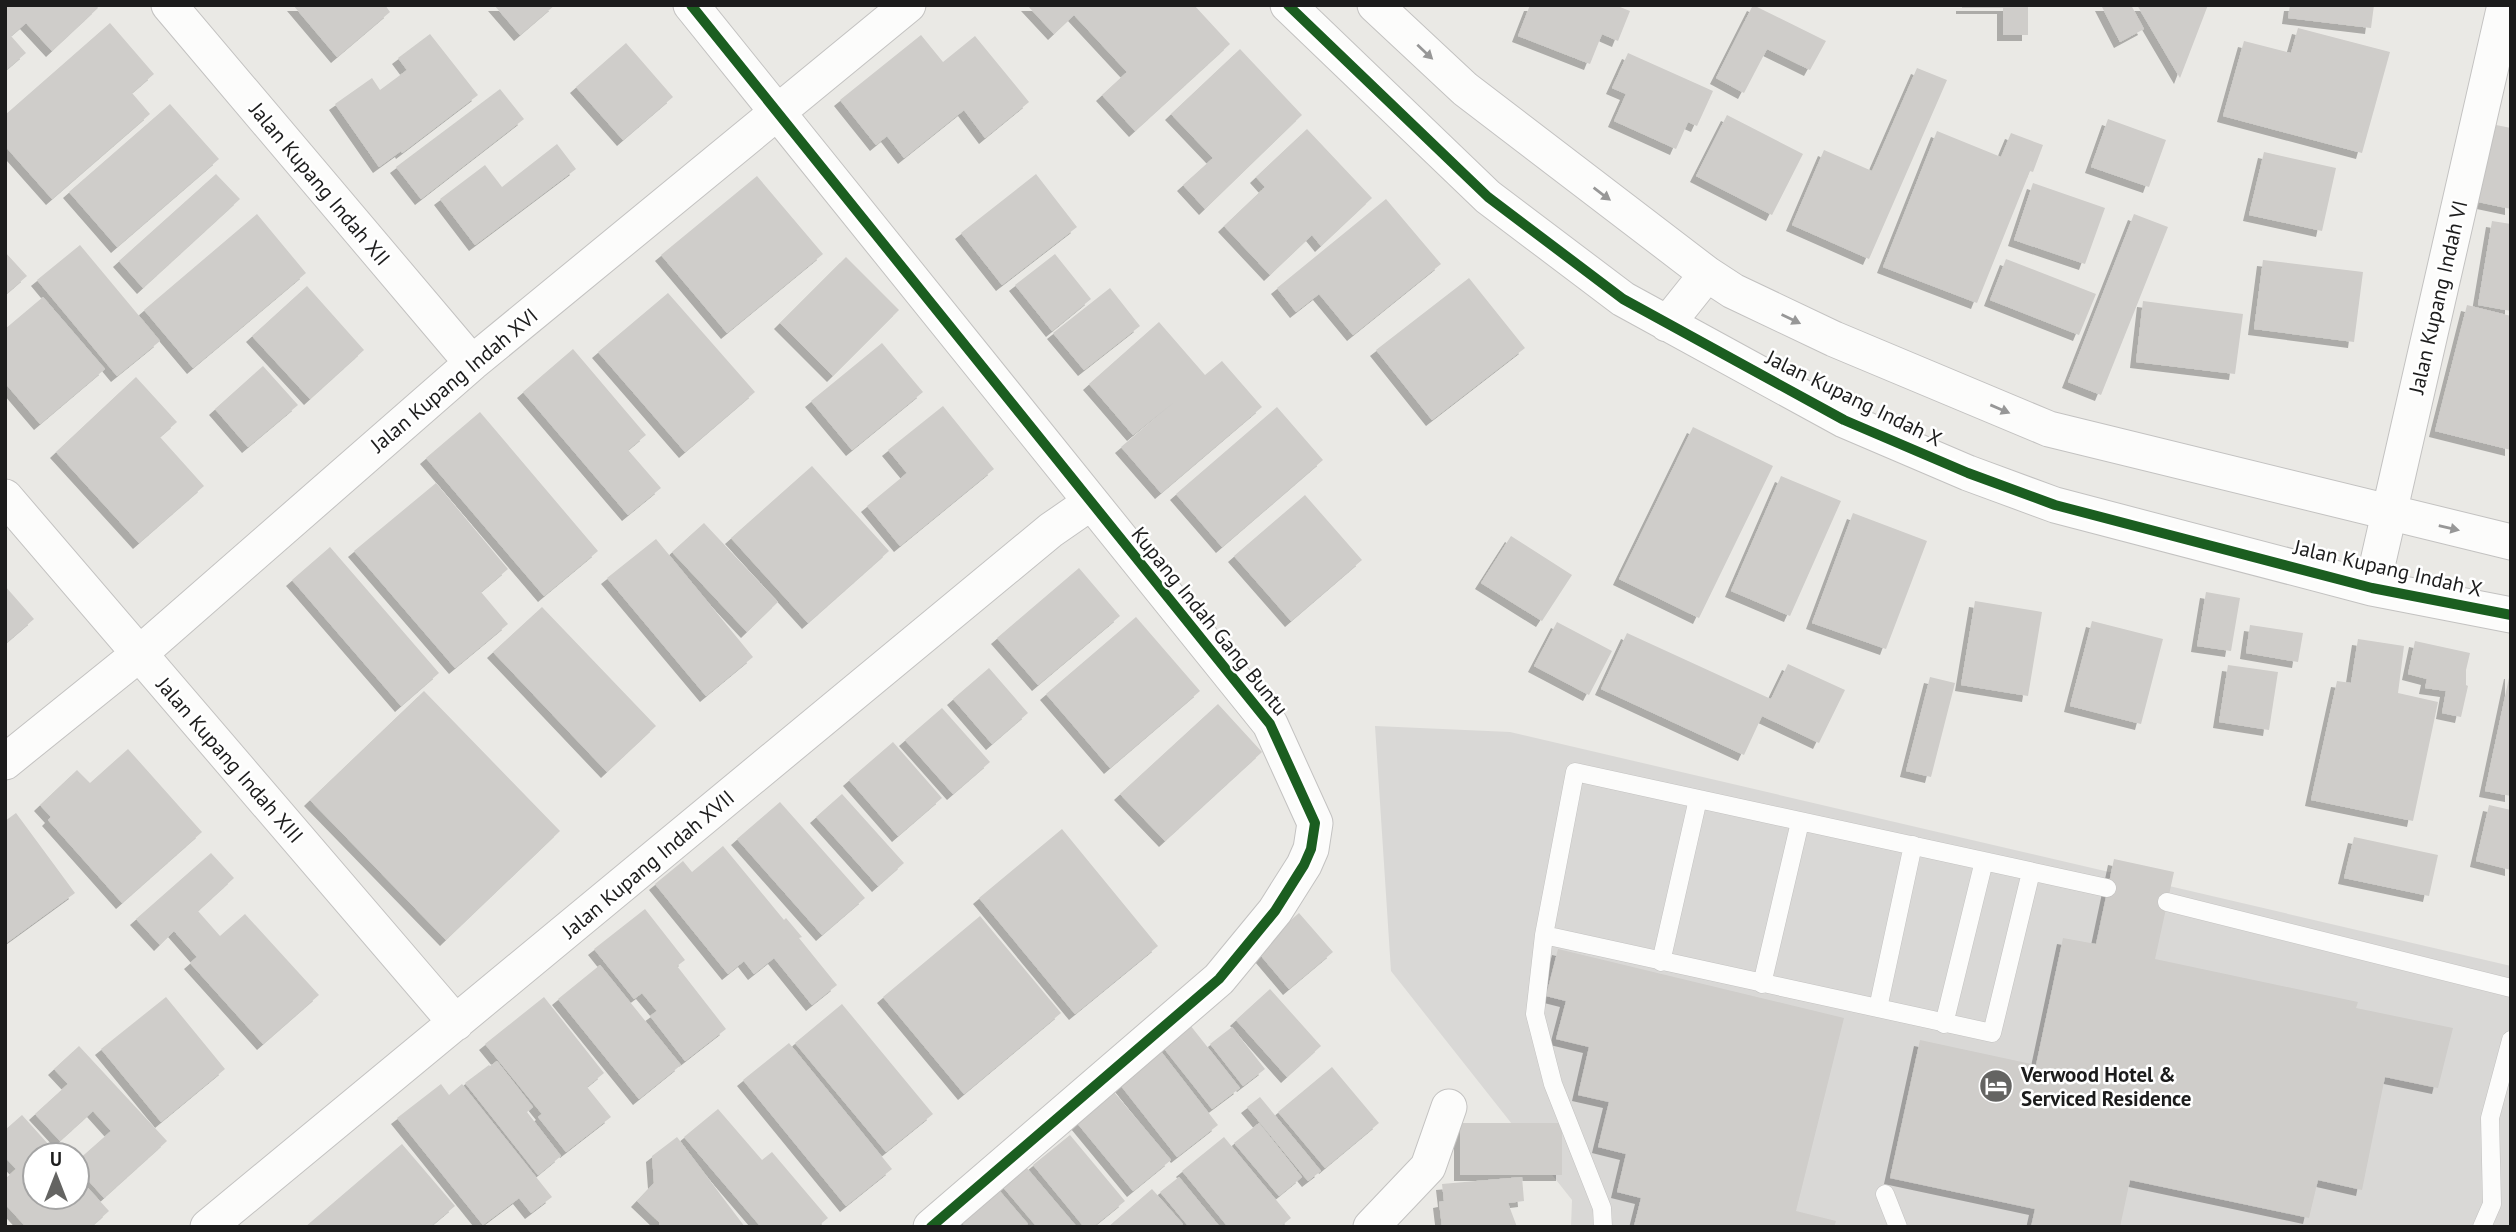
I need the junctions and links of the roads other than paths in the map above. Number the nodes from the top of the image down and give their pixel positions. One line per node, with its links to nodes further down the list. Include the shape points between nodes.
1 (169, 5): 10 (street, Jalan Kupang Indah XII)
2 (691, 5): 7 (street, Kupang Indah Gang Buntu)
3 (908, 5): 7 (street, Jalan Kupang Indah XVI)
4 (1288, 5): 9 (street, Jalan Kupang Indah X, via 1488,197 1623,299)
5 (1375, 5): 8 (street, Jalan Kupang Indah X, one-way to 8, via 1465,89)
6 (2505, 5): 13 (street, Jalan Kupang Indah VI)
7 (778, 113): 10 (street, Jalan Kupang Indah XVI); 12 (street, Kupang Indah Gang Buntu)
8 (1707, 274): 9 (street); 13 (street, Jalan Kupang Indah X, one-way to 13, via 1834,340 2049,429)
9 (1667, 324): 15 (street, Jalan Kupang Indah X, via 1844,420 1968,473 2055,505)
10 (472, 363): 17 (street, Jalan Kupang Indah XVI)
11 (5, 497): 17 (street, Jalan Kupang Indah XIII)
12 (1090, 503): 31 (street, Jalan Kupang Indah XVII); 37 (street, Kupang Indah Gang Buntu, via 1260,712 1315,823 1311,849 1275,911 1219,979)
13 (2388, 513): 14 (street, Jalan Kupang Indah X, one-way to 14); 15 (street, Jalan Kupang Indah VI)
14 (2511, 542)
15 (2372, 588): 16 (street, Jalan Kupang Indah X)
16 (2511, 615)
17 (139, 654): 18 (street, Jalan Kupang Indah XVI); 31 (street, Jalan Kupang Indah XIII)
18 (5, 762)
19 (1698, 799): 20 (lane); 26 (lane, via 1575,772); 27 (lane)
20 (1800, 822): 21 (lane); 28 (lane)
21 (1913, 845): 22 (lane); 30 (lane)
22 (1984, 861): 23 (lane); 32 (lane)
23 (2031, 872): 24 (lane); 32 (lane, via 1992,1033)
24 (2107, 888)
25 (2167, 902): 29 (lane)
26 (1544, 935): 27 (lane); 39 (lane, via 1535,1014 1553,1084 1602,1208)
27 (1661, 962): 28 (lane)
28 (1762, 984): 30 (lane)
29 (2511, 988)
30 (1878, 1008): 32 (lane)
31 (456, 1023): 36 (street, Jalan Kupang Indah XVII)
32 (1944, 1024)
33 (2511, 1040): 41 (lane, via 2490,1118 2492,1204)
34 (1449, 1107): 38 (street, via 1428,1167)
35 (1885, 1194): 40 (lane)
36 (208, 1227)
37 (931, 1227)
38 (1371, 1227)
39 (1602, 1227)
40 (1898, 1227)
41 (2482, 1227)

